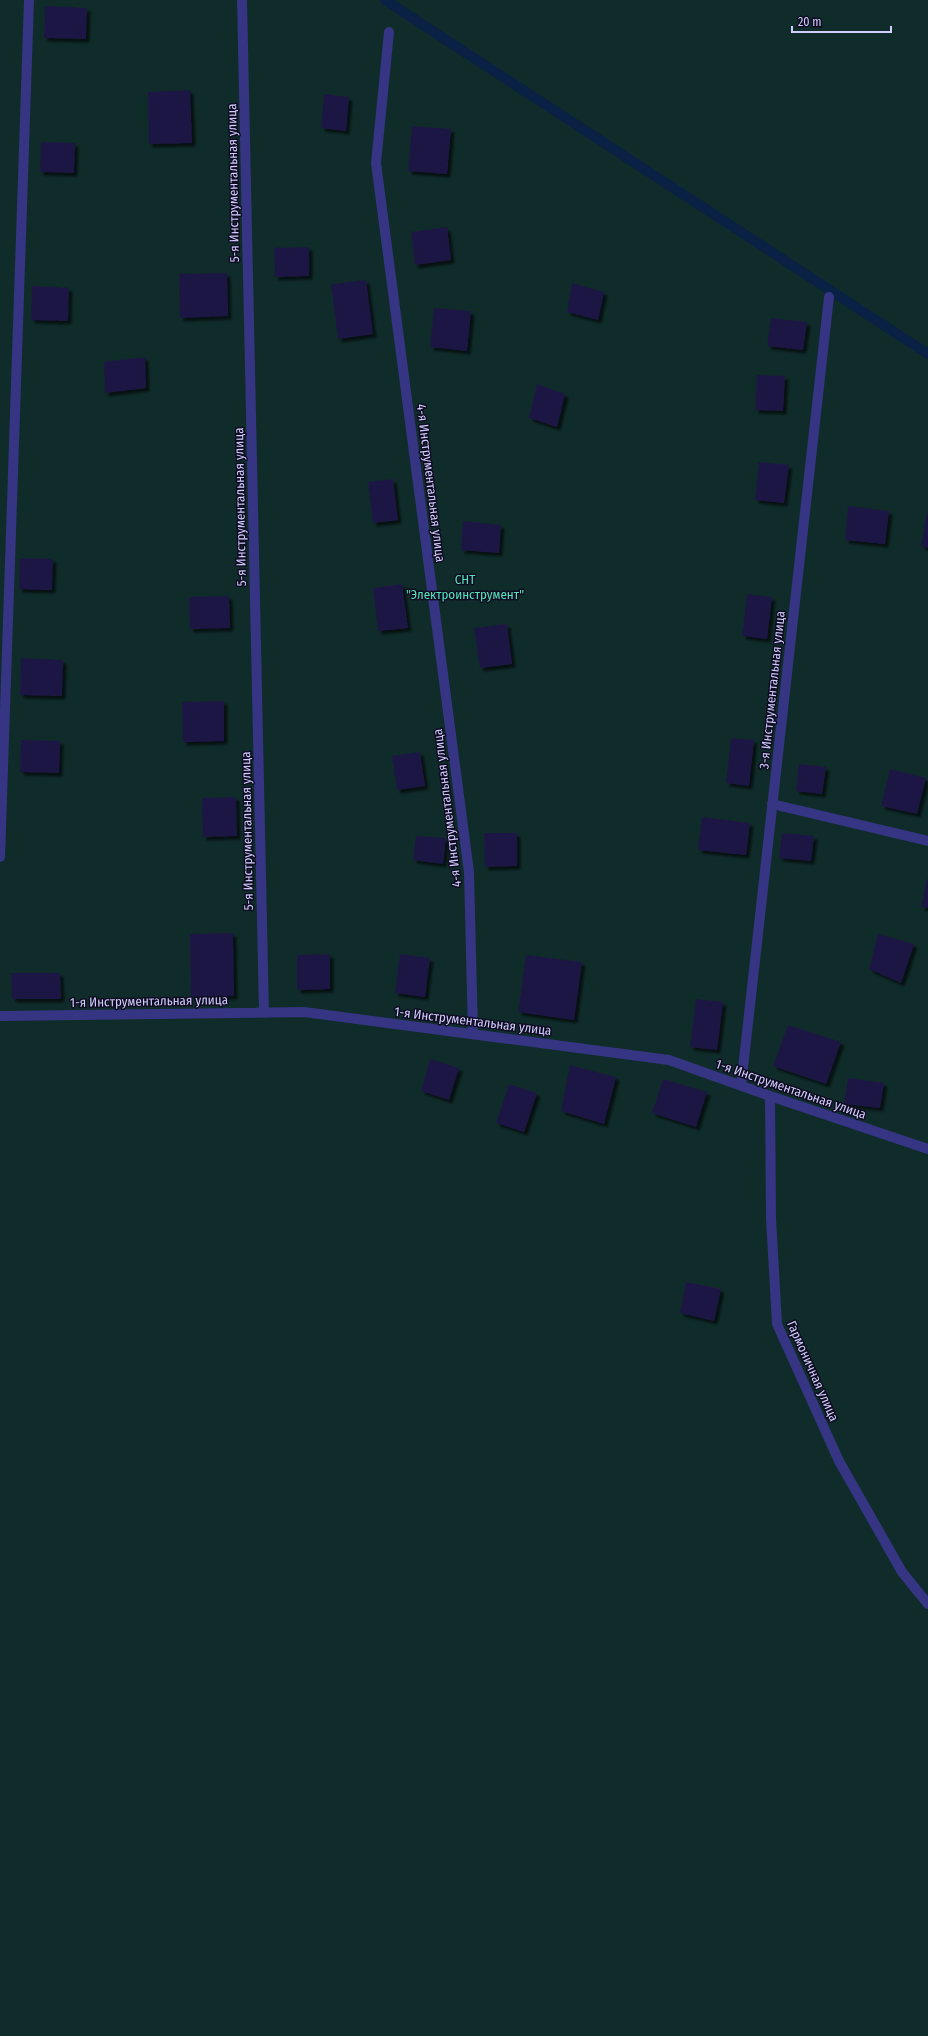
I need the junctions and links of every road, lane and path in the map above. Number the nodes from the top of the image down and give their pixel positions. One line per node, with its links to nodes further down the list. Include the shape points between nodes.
1 (29, 0): 7 (street)
2 (242, 0): 8 (street, 5-я Инструментальная улица)
3 (389, 32): 10 (street, 4-я Инструментальная улица, via 376,163 469,872)
4 (829, 297): 5 (street, 3-я Инструментальная улица)
5 (772, 804): 6 (street); 11 (street, 3-я Инструментальная улица)
6 (928, 842)
7 (0, 857)
8 (264, 1013): 9 (street, 1-я Инструментальная улица); 10 (street, 1-я Инструментальная улица, via 304,1012)
9 (0, 1016)
10 (473, 1034): 11 (street, 1-я Инструментальная улица, via 669,1060)
11 (741, 1086): 12 (street, 1-я Инструментальная улица)
12 (770, 1096): 13 (street, 1-я Инструментальная улица); 14 (street, Гармоничная улица, via 771,1218 777,1324 839,1461 902,1572)
13 (928, 1149)
14 (928, 1604)

